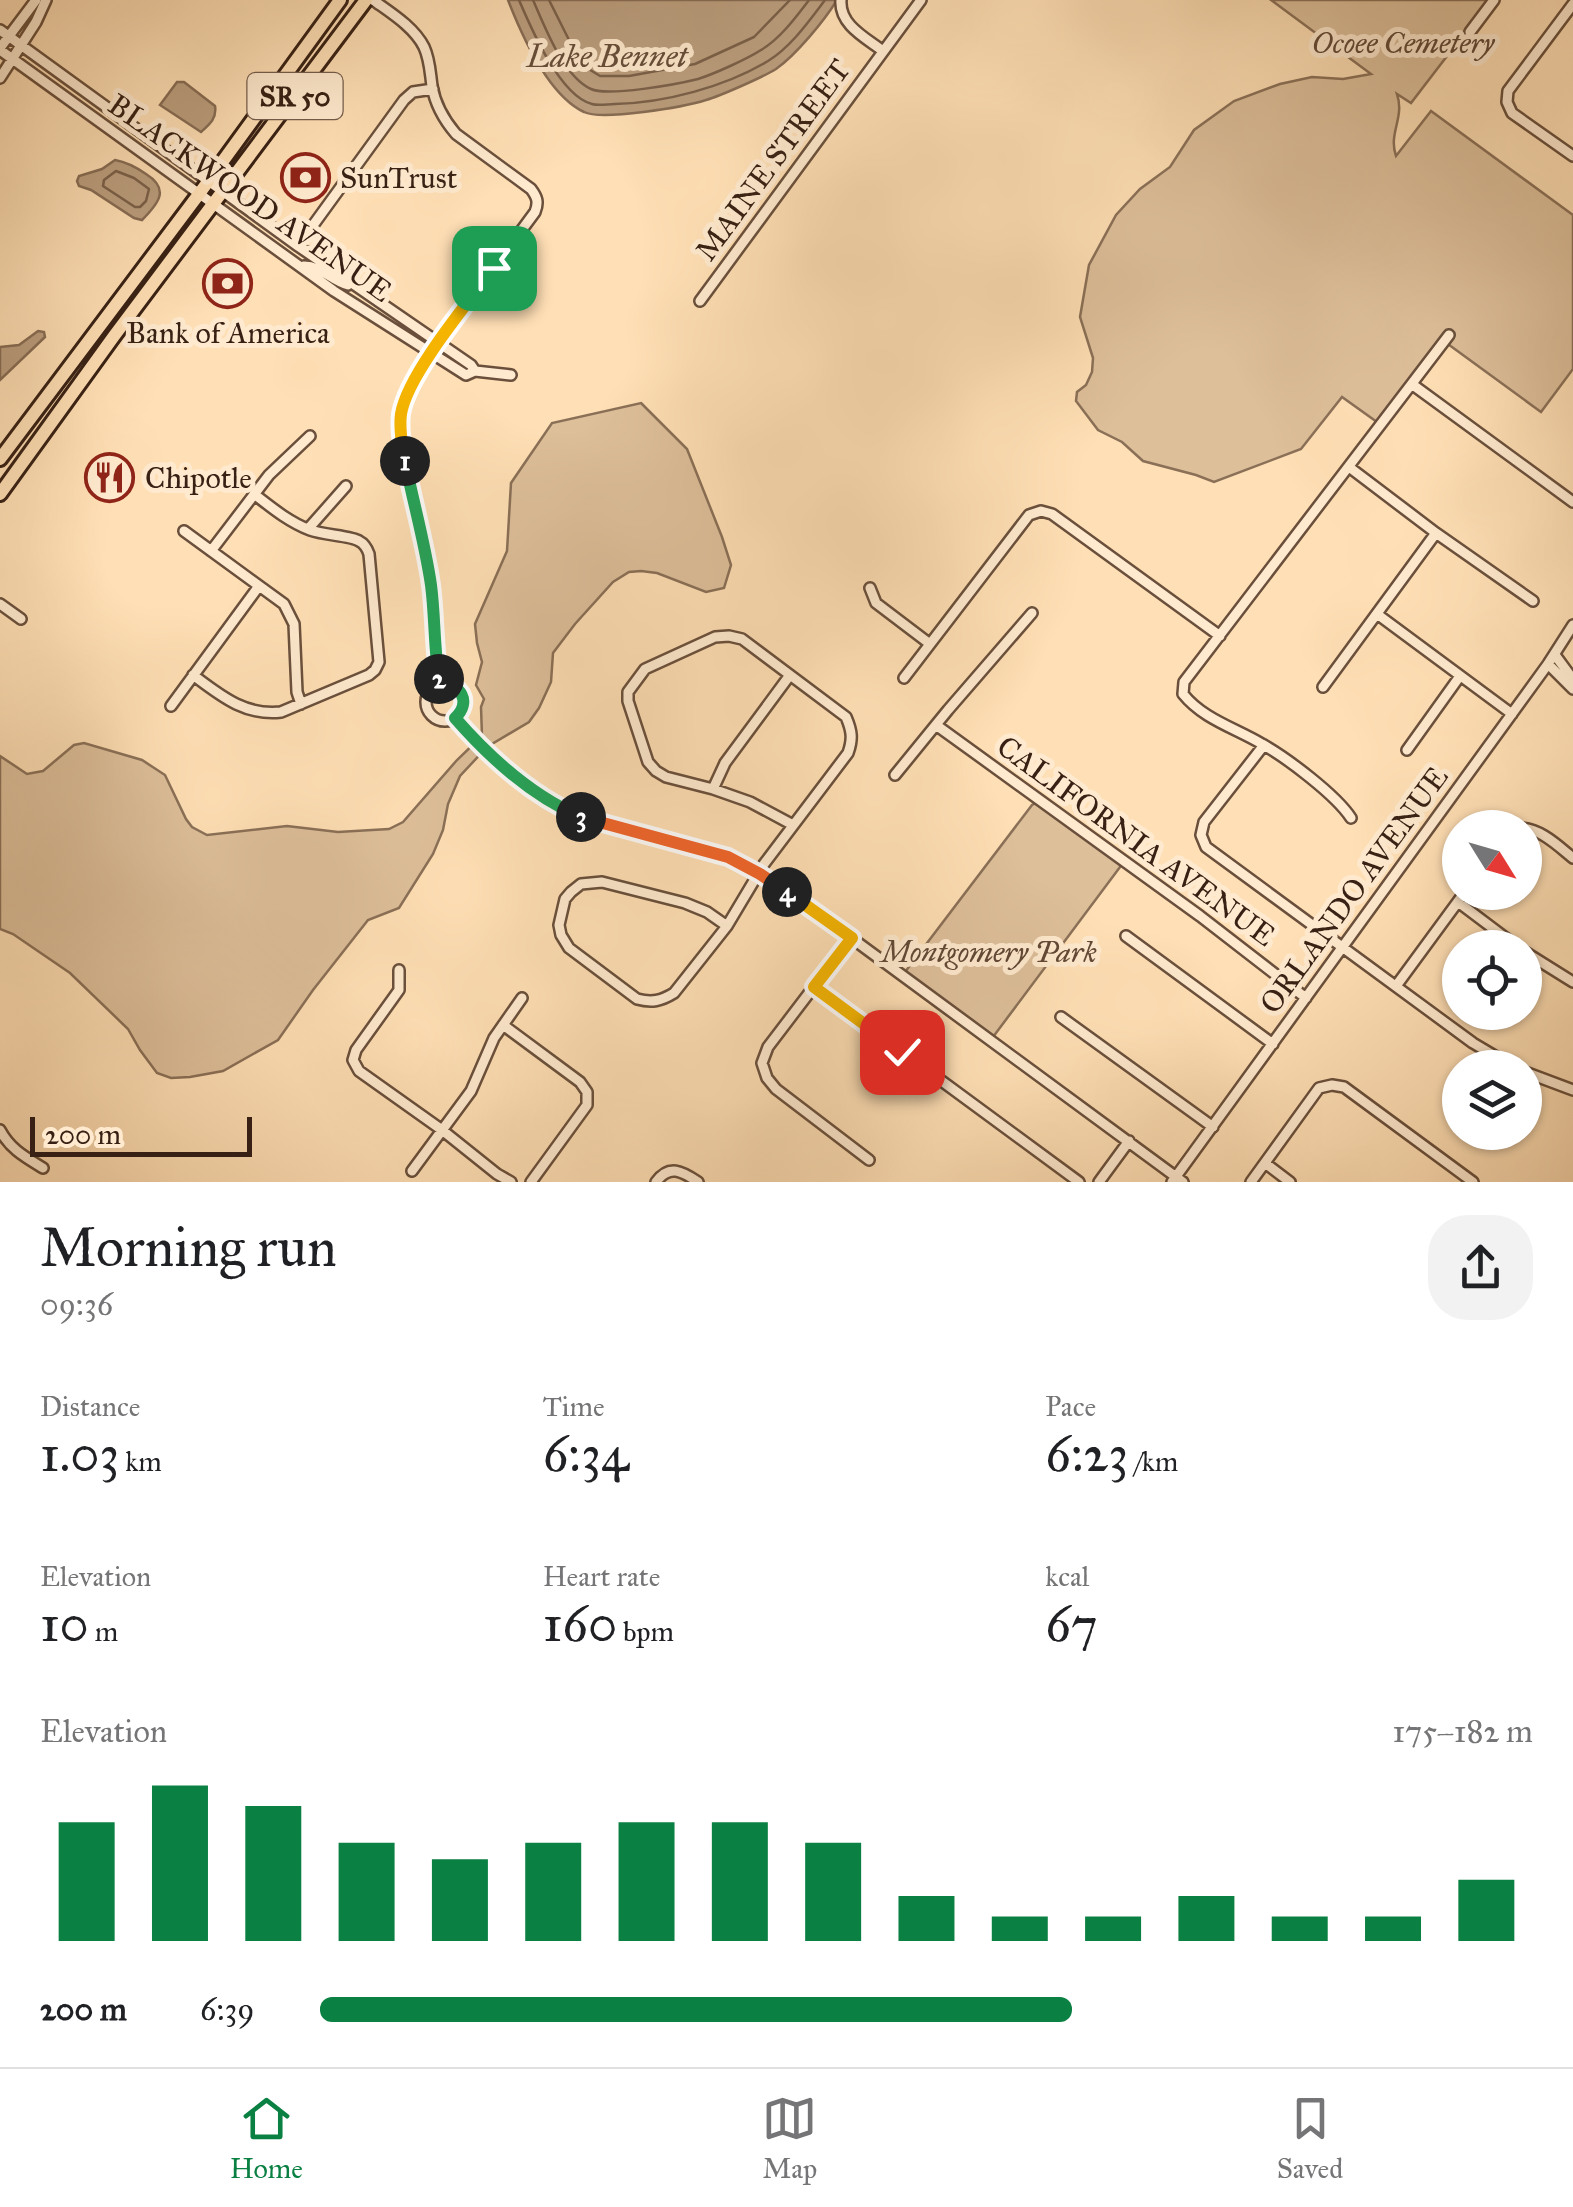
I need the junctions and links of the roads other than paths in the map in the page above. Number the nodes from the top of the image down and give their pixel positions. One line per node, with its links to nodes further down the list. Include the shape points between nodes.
1 (36, 0): 10 (street)
2 (46, 0): 11 (street)
3 (340, 0): 18 (highway, SR 50)
4 (369, 0): 16 (street, via 422,43); 19 (highway, SR 50)
5 (841, 0): 13 (street, via 845,20)
6 (921, 0): 13 (street, MAINE STREET)
7 (1494, 0): 9 (street)
8 (1573, 4): 17 (street, via 1507,102 1512,113)
9 (1470, 32)
10 (4, 33): 11 (street, BLACKWOOD AVENUE); 12 (street)
11 (22, 46): 14 (street); 18 (street, BLACKWOOD AVENUE)
12 (0, 49): 14 (street, BLACKWOOD AVENUE)
13 (883, 52): 25 (street, MAINE STREET)
14 (13, 59): 15 (street); 20 (street, BLACKWOOD AVENUE)
15 (0, 78)
16 (433, 89): 22 (street, via 404,100); 27 (street, via 456,134 530,189 538,204)
17 (1573, 156)
18 (209, 180): 19 (street, BLACKWOOD AVENUE); 20 (highway, SR 50)
19 (224, 192): 21 (highway, SR 50); 22 (street, BLACKWOOD AVENUE)
20 (199, 194): 21 (street, BLACKWOOD AVENUE); 33 (highway, SR 50)
21 (214, 204): 23 (street, BLACKWOOD AVENUE); 36 (highway, SR 50)
22 (298, 246): 24 (street, BLACKWOOD AVENUE)
23 (302, 266): 24 (street); 28 (street, BLACKWOOD AVENUE)
24 (358, 288): 27 (street, BLACKWOOD AVENUE)
25 (700, 300)
26 (1449, 335): 31 (street)
27 (439, 342): 28 (street); 29 (street, BLACKWOOD AVENUE)
28 (431, 355): 29 (street, BLACKWOOD AVENUE, via 466,375); 58 (street, via 412,384 401,428 432,591)
29 (475, 371): 30 (street, BLACKWOOD AVENUE)
30 (511, 375)
31 (1413, 385): 34 (street); 38 (street)
32 (310, 436): 37 (street)
33 (0, 459)
34 (1349, 467): 41 (street); 51 (street)
35 (346, 486): 39 (street)
36 (0, 494)
37 (254, 494): 39 (street); 42 (street)
38 (1573, 502)
39 (308, 530): 61 (street, via 365,546 379,662 369,675)
40 (184, 531): 42 (street)
41 (1436, 533): 45 (street); 48 (street)
42 (211, 550): 43 (street)
43 (259, 586): 54 (street); 61 (street, via 291,615)
44 (870, 588): 52 (street, via 876,603)
45 (1533, 601)
46 (0, 604): 49 (street)
47 (1032, 613): 65 (street)
48 (1377, 614): 56 (street); 60 (street)
49 (21, 618)
50 (1573, 625): 53 (street, ORLANDO AVENUE)
51 (1220, 636): 52 (street, via 1042,510 1029,515); 66 (street, via 1184,682 1183,694 1217,722)
52 (930, 644): 57 (street)
53 (1551, 660): 59 (street); 63 (street, ORLANDO AVENUE)
54 (193, 675): 61 (street, via 238,706 266,714); 62 (street)
55 (790, 675): 69 (street); 69 (street, via 728,636 645,669 635,680 628,702 648,762 666,777); 71 (street, via 846,717 853,739)
56 (1460, 676): 63 (street); 67 (street)
57 (904, 678)
58 (439, 684): 64 (street, via 450,684 464,697); 64 (street, via 429,692 427,708 442,720)
59 (1573, 686)
60 (1323, 687)
61 (301, 704)
62 (172, 706)
63 (1512, 714): 81 (street, ORLANDO AVENUE)
64 (455, 718): 74 (street, via 488,755 562,809 728,857)
65 (936, 725): 68 (street); 88 (street, CALIFORNIA AVENUE)
66 (1264, 745): 70 (street, via 1341,802); 81 (street, via 1201,835 1206,847)
67 (1407, 750)
68 (895, 775)
69 (713, 789): 71 (street)
70 (1351, 818)
71 (793, 824): 74 (street)
72 (1542, 835): 73 (street)
73 (1573, 858)
74 (760, 874): 77 (street); 80 (street)
75 (1452, 910): 85 (street)
76 (1469, 910): 78 (street)
77 (727, 926): 77 (street, via 707,912 602,882 582,884 565,899 560,925 569,948 650,1002 674,993)
78 (1495, 930)
79 (1126, 936): 91 (street)
80 (852, 938): 86 (street); 98 (street)
81 (1344, 946): 85 (street); 88 (street, ORLANDO AVENUE)
82 (1542, 963): 84 (street)
83 (399, 970): 97 (street, via 399,990 353,1060)
84 (1573, 982)
85 (1396, 986): 92 (street)
86 (814, 987): 99 (street, via 762,1063 776,1090); 108 (street)
87 (522, 998): 90 (street)
88 (1306, 998): 91 (street, ORLANDO AVENUE)
89 (1061, 1016): 95 (street)
90 (503, 1024): 97 (street, via 472,1091); 105 (street, via 587,1092 587,1105)
91 (1273, 1044): 95 (street, ORLANDO AVENUE)
92 (1485, 1050)
93 (1542, 1078): 94 (street)
94 (1573, 1090)
95 (1212, 1127): 103 (street, ORLANDO AVENUE)
96 (0, 1130): 101 (street, via 14,1150)
97 (442, 1130): 102 (street); 104 (street)
98 (1129, 1142): 103 (street); 109 (street)
99 (870, 1160)
100 (1265, 1163): 110 (street); 111 (street); 112 (street, via 1319,1088 1332,1085 1344,1087)
101 (43, 1168)
102 (412, 1171)
103 (1177, 1180)
104 (511, 1182)
105 (531, 1182)
106 (656, 1182): 107 (street, via 670,1170)
107 (698, 1182)
108 (1079, 1182)
109 (1098, 1182)
110 (1251, 1182)
111 (1290, 1182)
112 (1473, 1182)

